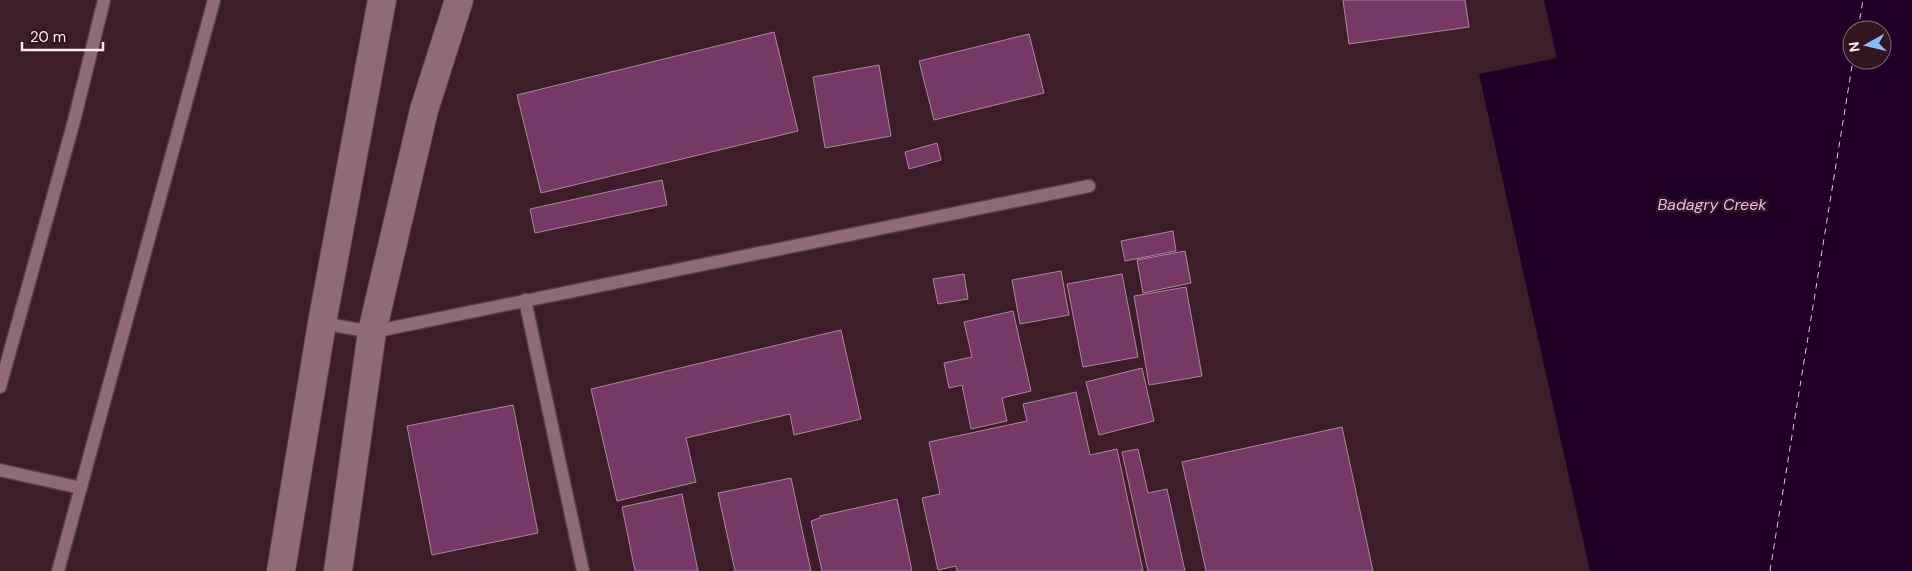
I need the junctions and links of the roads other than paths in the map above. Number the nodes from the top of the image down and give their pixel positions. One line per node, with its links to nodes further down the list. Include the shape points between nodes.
1 (104, 0): 9 (lane)
2 (214, 0): 11 (lane)
3 (382, 0): 7 (street)
4 (459, 0): 8 (street, via 424,110)
5 (1089, 186): 6 (lane)
6 (525, 300): 8 (lane); 15 (lane)
7 (322, 324): 8 (lane); 13 (street)
8 (372, 332): 14 (street)
9 (0, 387)
10 (0, 470): 11 (lane)
11 (81, 488): 12 (lane)
12 (58, 571)
13 (281, 571)
14 (338, 571)
15 (583, 571)

